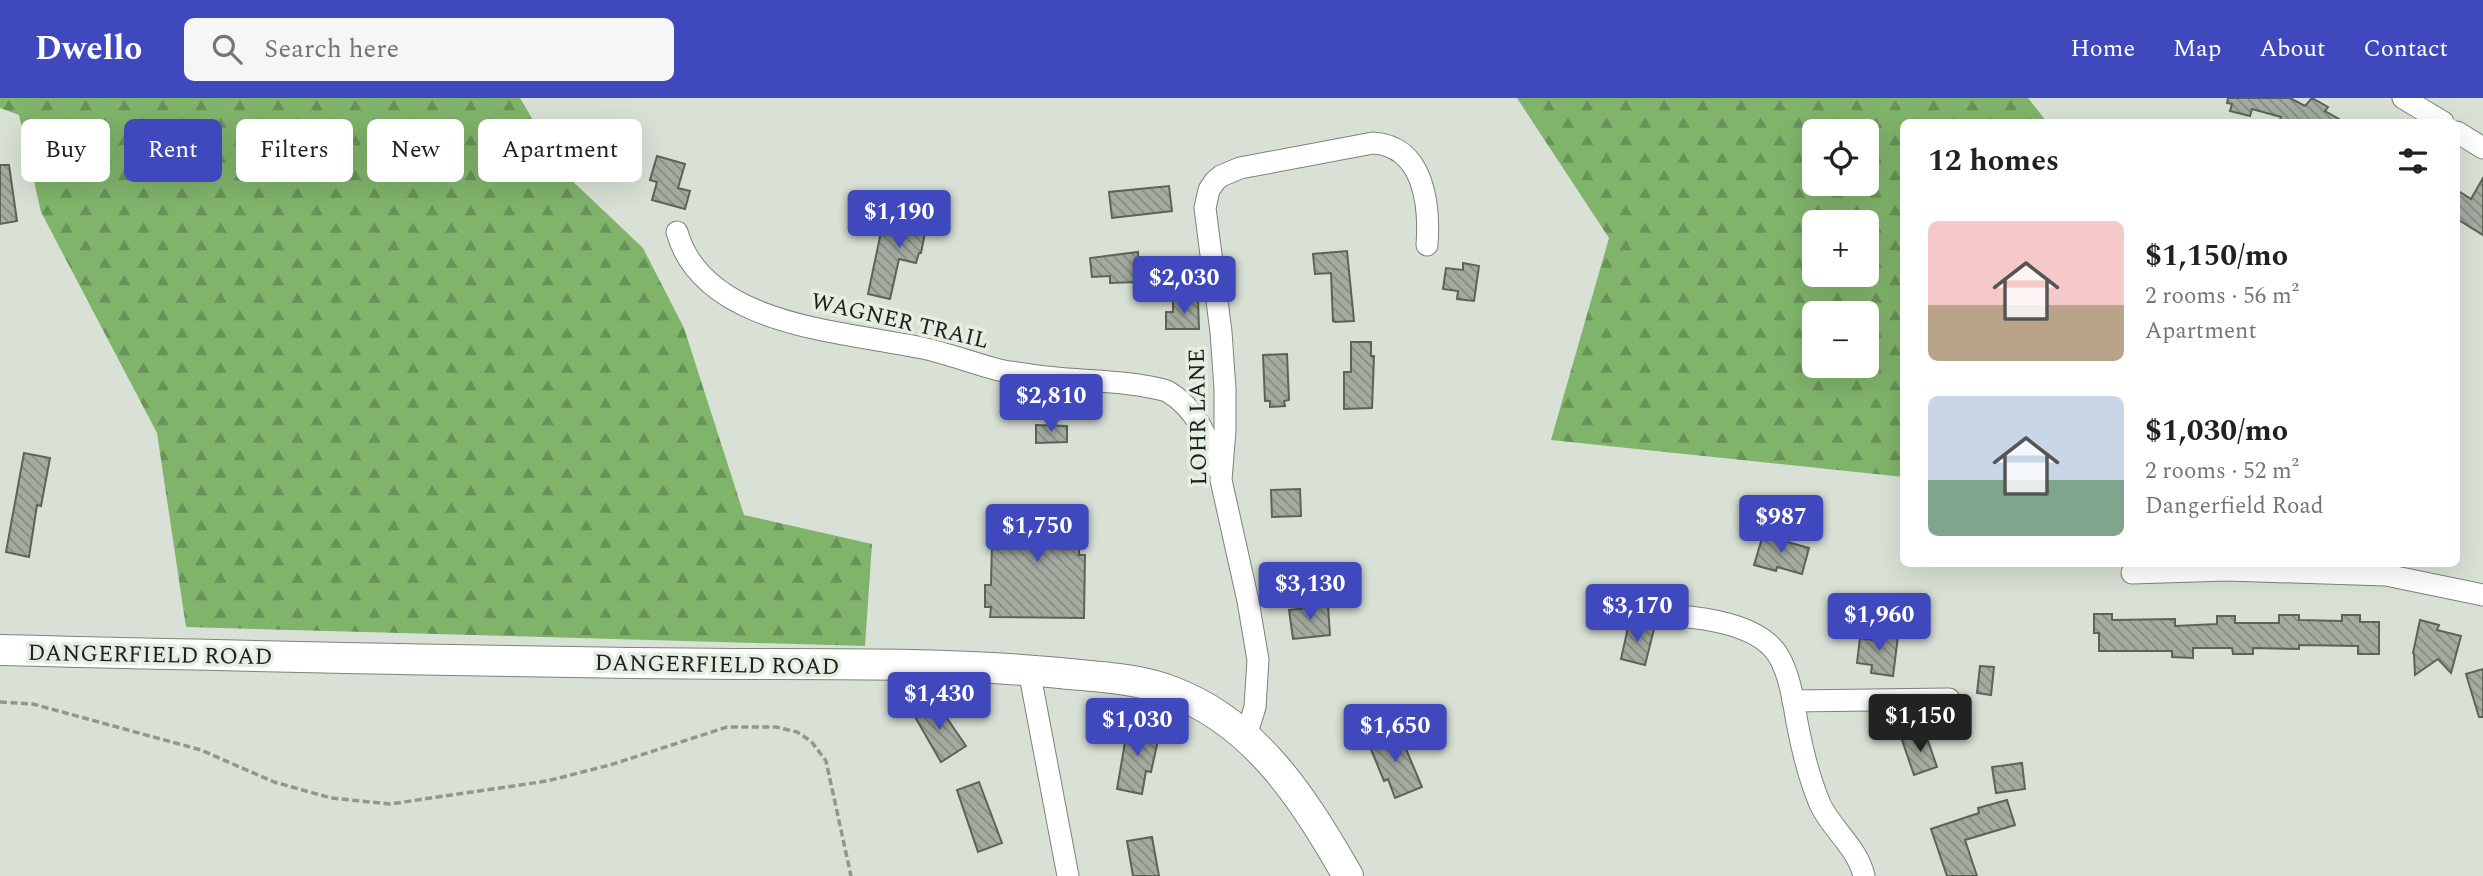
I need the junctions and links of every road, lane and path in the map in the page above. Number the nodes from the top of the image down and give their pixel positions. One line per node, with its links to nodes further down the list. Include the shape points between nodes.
1 (2410, 100): 2 (street)
2 (2438, 119)
3 (2460, 134): 4 (street)
4 (2483, 148)
5 (677, 232): 7 (street, WAGNER TRAIL, via 699,275 744,304 789,322 920,347 1000,370 1167,391 1196,418)
6 (1427, 245): 7 (street, LOHR LANE, via 1428,204 1423,189 1407,159 1386,144 1253,165 1215,181 1205,208 1225,389)
7 (1221, 480): 17 (street, LOHR LANE, via 1258,660 1258,688)
8 (2227, 567): 9 (street); 10 (street, via 2386,575)
9 (2132, 573)
10 (2483, 595)
11 (1650, 615): 15 (street, via 1723,623 1761,639 1778,655)
12 (0, 650): 13 (street, DANGERFIELD ROAD, via 962,665)
13 (1029, 670): 17 (street, DANGERFIELD ROAD, via 1153,685 1204,707); 19 (street)
14 (1949, 699): 15 (street)
15 (1793, 701): 21 (street, via 1820,803 1858,859)
16 (0, 702): 18 (path, via 33,705 201,750 274,782 331,798 390,804 547,781 727,727 776,727 811,741 825,761)
17 (1246, 736): 20 (street, DANGERFIELD ROAD, via 1288,781)
18 (851, 876)
19 (1068, 876)
20 (1348, 876)
21 (1864, 876)

